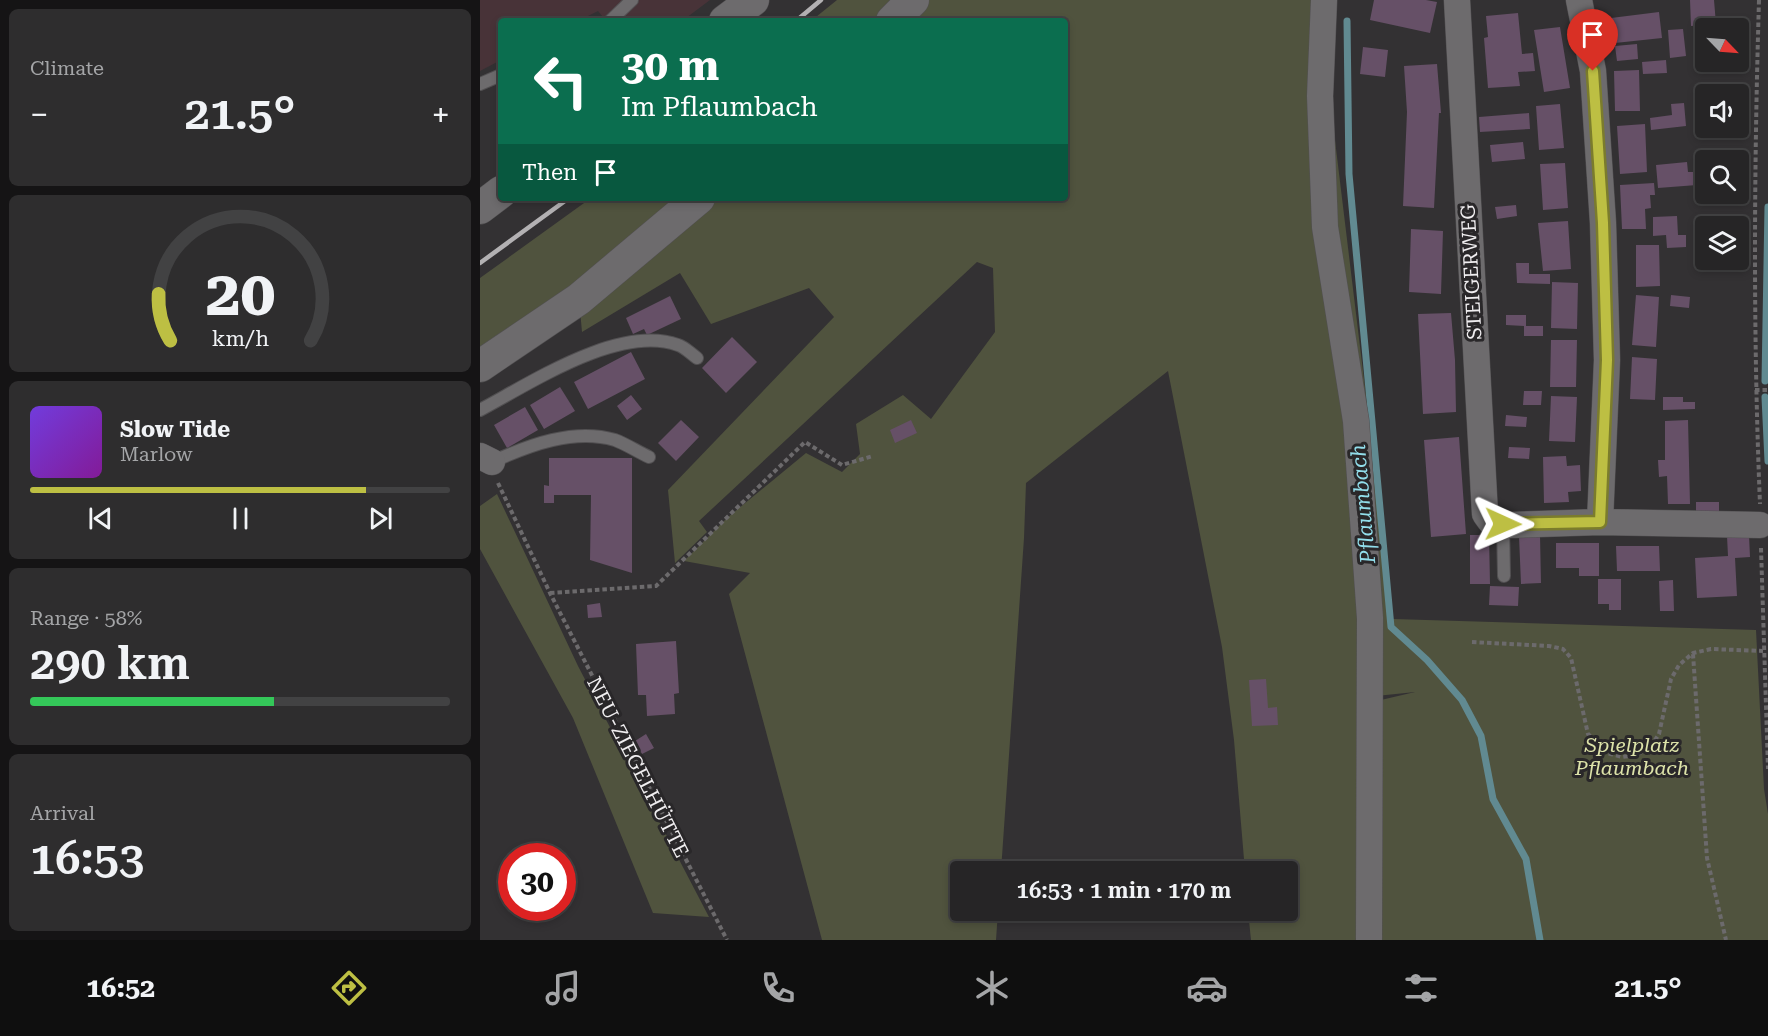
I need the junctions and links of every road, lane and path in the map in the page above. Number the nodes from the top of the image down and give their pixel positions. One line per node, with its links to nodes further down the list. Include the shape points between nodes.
1 (632, 0): 8 (lane)
2 (753, 0): 9 (street)
3 (914, 0): 10 (street)
4 (1324, 0): 34 (street, via 1320,96 1325,227 1356,421 1370,618)
5 (1457, 0): 25 (street, STEIGERWEG, via 1485,514 1490,521)
6 (1579, 0): 24 (street, via 1593,71 1603,223 1607,360)
7 (1759, 0): 18 (path)
8 (613, 18)
9 (729, 18)
10 (895, 18)
11 (498, 76): 12 (lane)
12 (480, 84)
13 (498, 194): 15 (street)
14 (695, 201): 17 (street, via 579,299)
15 (480, 208)
16 (697, 358): 20 (lane, via 680,345 660,341 619,344 585,355)
17 (480, 366)
18 (1755, 390): 19 (path); 26 (path)
19 (1768, 390)
20 (480, 410)
21 (873, 456): 28 (path, via 842,465 805,442 656,586)
22 (649, 457): 23 (lane, via 615,440 585,437 548,440)
23 (486, 459): 28 (path, NEU-ZIEGELHÜTTE)
24 (1600, 522): 25 (street); 26 (street)
25 (1507, 525): 27 (lane)
26 (1760, 525): 30 (path)
27 (1504, 576)
28 (550, 593): 33 (path, NEU-ZIEGELHÜTTE)
29 (1472, 642): 31 (path, via 1563,649 1571,658 1587,734 1607,753 1622,757 1650,747 1659,734 1671,679)
30 (1763, 651): 31 (path, via 1712,649); 32 (path)
31 (1693, 653): 35 (path, via 1707,858)
32 (1768, 769)
33 (726, 940)
34 (1369, 940)
35 (1726, 940)

